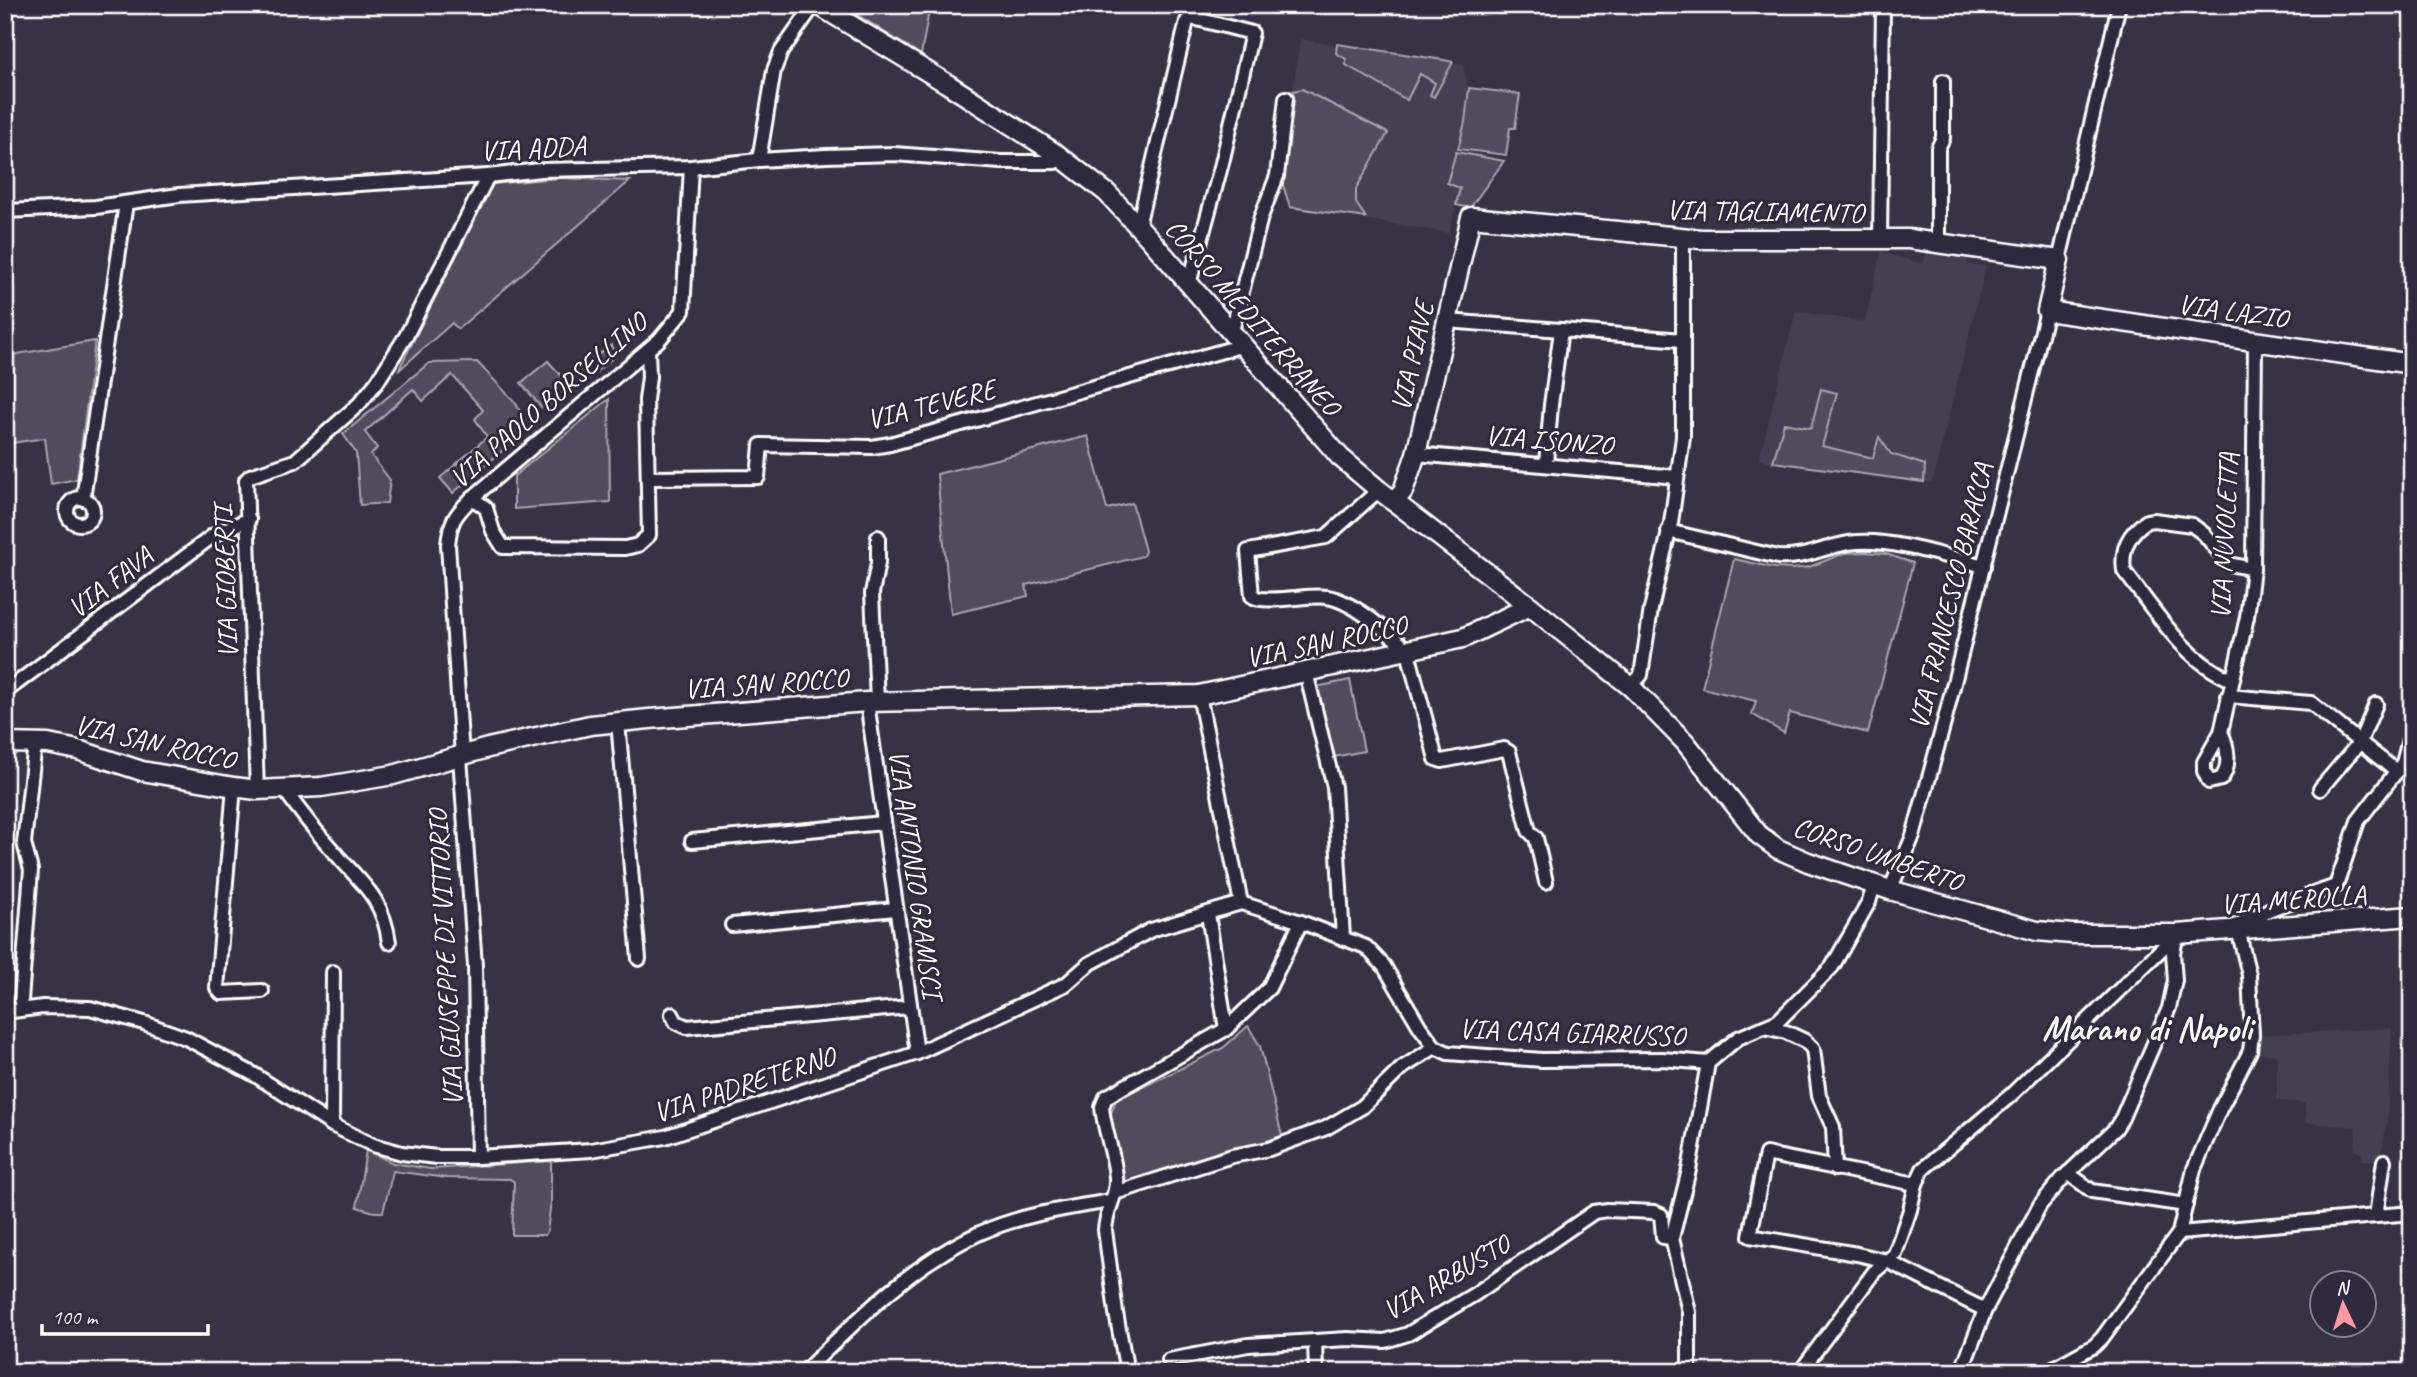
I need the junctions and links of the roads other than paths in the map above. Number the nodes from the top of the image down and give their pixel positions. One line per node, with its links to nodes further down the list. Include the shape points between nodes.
1 (816, 5): 6 (main road, CORSO MEDITERRANEO); 7 (street, via 781,52 774,70)
2 (1883, 5): 15 (street)
3 (2119, 5): 17 (street)
4 (1942, 81): 16 (street)
5 (1286, 98): 22 (street, via 1277,176 1261,217)
6 (1063, 158): 7 (street, VIA ADDA, via 1001,162 894,154); 13 (main road, CORSO MEDITERRANEO, via 1089,176)
7 (759, 160): 8 (street, VIA ADDA)
8 (691, 167): 9 (street, VIA ADDA, via 540,170); 25 (street, VIA PAOLO BORSELLINO, via 683,311)
9 (488, 176): 10 (street, VIA ADDA, via 179,195); 35 (street, VIA GIOBERTI, via 406,336 377,382 295,461 246,480)
10 (126, 203): 11 (street, VIA ADDA); 33 (street)
11 (5, 211)
12 (1471, 217): 14 (main road, VIA TAGLIAMENTO); 20 (main road, VIA PIAVE)
13 (1138, 226): 18 (main road, CORSO MEDITERRANEO); 18 (street, via 1187,21 1193,18 1252,33)
14 (1684, 238): 15 (main road, VIA TAGLIAMENTO); 23 (street)
15 (1880, 239): 16 (main road, VIA TAGLIAMENTO)
16 (1938, 243): 17 (main road, VIA TAGLIAMENTO)
17 (2059, 260): 19 (main road)
18 (1189, 284): 22 (main road, CORSO MEDITERRANEO)
19 (2047, 311): 24 (main road, VIA LAZIO); 38 (street, VIA FRANCESCO BARACCA)
20 (1447, 321): 21 (street); 27 (main road, VIA PIAVE)
21 (1561, 330): 23 (street); 28 (street)
22 (1238, 338): 30 (street, VIA TEVERE, via 891,444 761,445 758,477); 31 (main road, CORSO MEDITERRANEO, via 1340,457)
23 (1682, 340): 29 (street, via 1683,437)
24 (2255, 341): 26 (main road, VIA LAZIO); 39 (street, VIA NUVOLETTA)
25 (648, 350): 30 (street); 32 (street, VIA PAOLO BORSELLINO)
26 (2412, 364)
27 (1416, 454): 28 (street, VIA ISONZO); 34 (main road, VIA PIAVE, via 1403,491)
28 (1545, 464): 29 (street, VIA ISONZO)
29 (1677, 477): 36 (street)
30 (649, 478): 32 (street, via 649,535 638,545 625,548 503,547 486,508)
31 (1379, 490): 34 (main road, CORSO MEDITERRANEO); 41 (street, via 1326,537 1248,551 1252,596 1259,600 1331,597 1381,627)
32 (472, 498): 56 (street, VIA PAOLO BORSELLINO, via 449,527 448,545)
33 (83, 499)
34 (1394, 502): 40 (main road, CORSO MEDITERRANEO)
35 (249, 519): 45 (street, VIA FAVA, via 214,535); 61 (street, VIA GIOBERTI)
36 (1668, 531): 38 (street, via 1778,557 1794,558 1874,541); 44 (street, via 1641,675)
37 (878, 537): 48 (street, VIA ANTONIO GRAMSCI, via 872,593)
38 (1983, 566): 65 (street, VIA FRANCESCO BARACCA, via 1913,836)
39 (2253, 569): 43 (street, VIA NUVOLETTA); 43 (street, via 2229,564 2204,534 2186,522 2147,522 2128,538 2122,557 2124,571 2188,651 2215,673)
40 (1530, 606): 41 (main road, VIA SAN ROCCO, via 1463,638); 44 (main road, CORSO MEDITERRANEO)
41 (1408, 652): 42 (main road, VIA SAN ROCCO); 64 (street, via 1436,759 1509,752)
42 (1306, 672): 46 (main road, VIA SAN ROCCO); 74 (street, via 1334,787)
43 (2232, 680): 47 (street, VIA NUVOLETTA)
44 (1631, 687): 65 (main road, CORSO UMBERTO, via 1685,742 1759,835 1808,862)
45 (5, 692)
46 (1199, 695): 48 (main road, VIA SAN ROCCO); 66 (street)
47 (2228, 696): 52 (street, VIA NUVOLETTA); 53 (street, via 2311,703)
48 (872, 702): 50 (main road, VIA SAN ROCCO); 62 (street, VIA ANTONIO GRAMSCI)
49 (2376, 704): 53 (street)
50 (618, 722): 56 (main road, VIA SAN ROCCO); 76 (street)
51 (2412, 728): 57 (street)
52 (2221, 732)
53 (2360, 742): 57 (street); 60 (street)
54 (5, 743): 55 (main road, VIA SAN ROCCO)
55 (34, 743): 58 (main road, VIA SAN ROCCO, via 78,750 142,771); 79 (street, via 24,843 31,870)
56 (461, 756): 59 (main road, VIA SAN ROCCO, via 393,775); 89 (street, VIA GIUSEPPE DI VITTORIO, via 475,966)
57 (2397, 772): 72 (street, via 2358,821 2336,886 2273,908)
58 (234, 788): 61 (main road, VIA SAN ROCCO); 78 (street, via 217,988 221,993)
59 (284, 789): 61 (main road, VIA SAN ROCCO); 75 (street, via 333,852 365,883 384,918)
60 (2320, 789)
61 (257, 790)
62 (883, 823): 63 (street); 67 (street, VIA ANTONIO GRAMSCI)
63 (692, 841)
64 (1546, 882)
65 (1882, 887): 73 (main road, CORSO UMBERTO, via 2036,931); 83 (street, VIA FRANCESCO BARACCA, via 1832,967 1778,1021)
66 (1241, 903): 68 (street, VIA PADRETERNO); 70 (street)
67 (895, 909): 71 (street); 80 (street, VIA ANTONIO GRAMSCI)
68 (1208, 914): 84 (street); 86 (street, VIA PADRETERNO, via 1142,935 1089,964 1066,984)
69 (2412, 916): 72 (main road, VIA MEROLLA)
70 (1301, 922): 74 (street); 84 (street, via 1269,988)
71 (732, 925)
72 (2231, 930): 73 (main road, VIA MEROLLA); 95 (street, via 2249,975 2250,1051 2194,1169)
73 (2177, 934): 92 (street, via 2169,1008 2122,1118); 93 (street, via 2011,1095 1923,1169)
74 (1343, 938): 85 (street, via 1367,947 1384,965)
75 (389, 942)
76 (639, 959)
77 (333, 972): 88 (street)
78 (262, 991)
79 (22, 1000)
80 (909, 1007): 82 (street, via 687,1027 676,1022); 86 (street, VIA ANTONIO GRAMSCI)
81 (5, 1012): 88 (street, VIA PADRETERNO, via 74,1006 154,1026 226,1058)
82 (673, 1014)
83 (1764, 1027): 87 (street, VIA FRANCESCO BARACCA, via 1738,1038); 91 (street, via 1786,1032 1813,1049 1819,1096 1833,1128)
84 (1226, 1029): 94 (street, via 1106,1097 1102,1107 1116,1177)
85 (1435, 1046): 87 (street, VIA CASA GIARRUSSO, via 1448,1053 1542,1060); 94 (street, via 1402,1068 1362,1107 1326,1128)
86 (917, 1053): 89 (street, VIA PADRETERNO, via 650,1141)
87 (1708, 1063): 99 (street)
88 (332, 1125): 89 (street, VIA PADRETERNO, via 402,1153)
89 (478, 1157)
90 (2384, 1161): 97 (street)
91 (1835, 1169): 93 (street); 100 (street, via 1766,1154 1750,1236)
92 (2068, 1173): 95 (street, via 2092,1191); 101 (street, via 2040,1205)
93 (1916, 1184): 100 (street, via 1895,1254)
94 (1113, 1197): 104 (street, via 982,1232 953,1247 860,1317); 105 (street, via 1105,1230)
95 (2186, 1205): 98 (street)
96 (2412, 1213): 97 (street)
97 (2376, 1216): 98 (street)
98 (2179, 1233): 110 (street, via 2102,1338)
99 (1672, 1238): 102 (street, VIA ARBUSTO, via 1662,1237 1661,1215 1654,1212 1594,1212 1408,1334 1385,1341); 107 (street, via 1689,1312)
100 (1887, 1261): 101 (street); 108 (street)
101 (1985, 1310): 109 (street)
102 (1315, 1341): 103 (street, VIA ARBUSTO, via 1248,1346); 106 (street)
103 (1169, 1360)
104 (804, 1372)
105 (1127, 1372)
106 (1316, 1372)
107 (1689, 1372)
108 (1800, 1372)
109 (1961, 1372)
110 (2046, 1372)

